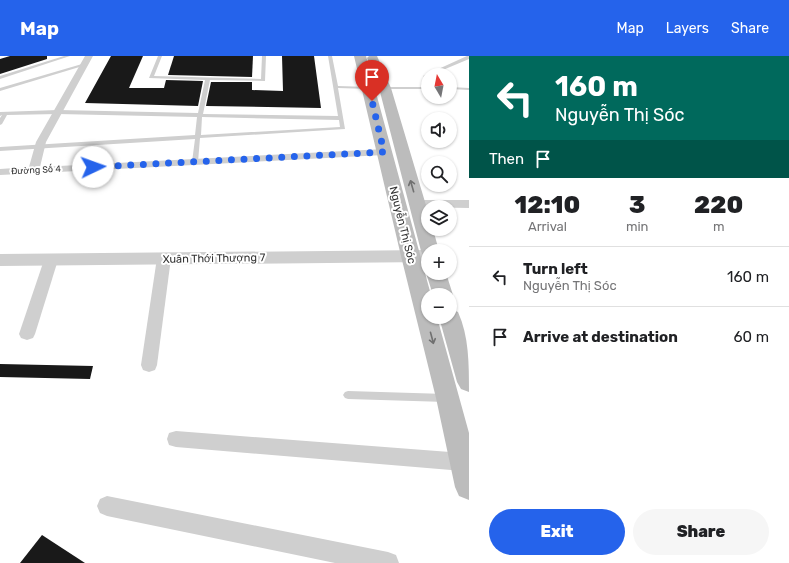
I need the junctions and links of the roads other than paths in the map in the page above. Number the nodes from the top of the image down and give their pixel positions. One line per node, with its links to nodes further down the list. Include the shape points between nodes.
1 (68, 56): 10 (lane)
2 (160, 56): 11 (lane, via 151,77)
3 (264, 56): 11 (lane, via 263,80)
4 (330, 56): 12 (lane)
5 (360, 56): 13 (main road, Nguyễn Thị Sóc)
6 (373, 56): 13 (main road, Nguyễn Thị Sóc)
7 (469, 57): 9 (lane)
8 (87, 60): 17 (lane); 18 (street)
9 (444, 68)
10 (0, 78)
11 (208, 78): 20 (lane)
12 (336, 87): 13 (lane); 21 (lane)
13 (377, 88): 14 (lane); 26 (main road, Nguyễn Thị Sóc); 30 (main road, Nguyễn Thị Sóc, one-way to 13)
14 (421, 88)
15 (457, 88): 16 (lane)
16 (469, 89)
17 (0, 90)
18 (58, 112): 19 (lane); 20 (lane); 24 (street)
19 (2, 114): 22 (lane)
20 (200, 115): 21 (lane); 23 (lane)
21 (341, 118): 23 (lane, via 343,128)
22 (0, 123)
23 (198, 137): 24 (lane); 27 (lane)
24 (40, 146): 25 (lane); 28 (street)
25 (0, 149)
26 (384, 152): 27 (street, Đường Số 4); 33 (main road, Nguyễn Thị Sóc)
27 (195, 162): 28 (street, Đường Số 4)
28 (34, 170): 29 (street, Đường Số 4)
29 (0, 172)
30 (417, 204): 31 (street); 32 (main road, Nguyễn Thị Sóc)
31 (469, 204)
32 (428, 244)
33 (419, 256): 34 (street, Xuân Thới Thượng 7); 42 (main road, Nguyễn Thị Sóc, one-way to 42)
34 (164, 258): 36 (street, Xuân Thới Thượng 7); 39 (street)
35 (0, 260): 36 (street, Xuân Thới Thượng 7)
36 (51, 260): 38 (street)
37 (452, 324): 40 (main road)
38 (27, 334)
39 (149, 365)
40 (468, 378)
41 (348, 395): 42 (lane)
42 (448, 398): 44 (main road, Nguyễn Thị Sóc)
43 (176, 439): 44 (street)
44 (463, 462): 45 (main road, Nguyễn Thị Sóc)
45 (469, 487)
46 (106, 506): 47 (street)
47 (388, 563)

